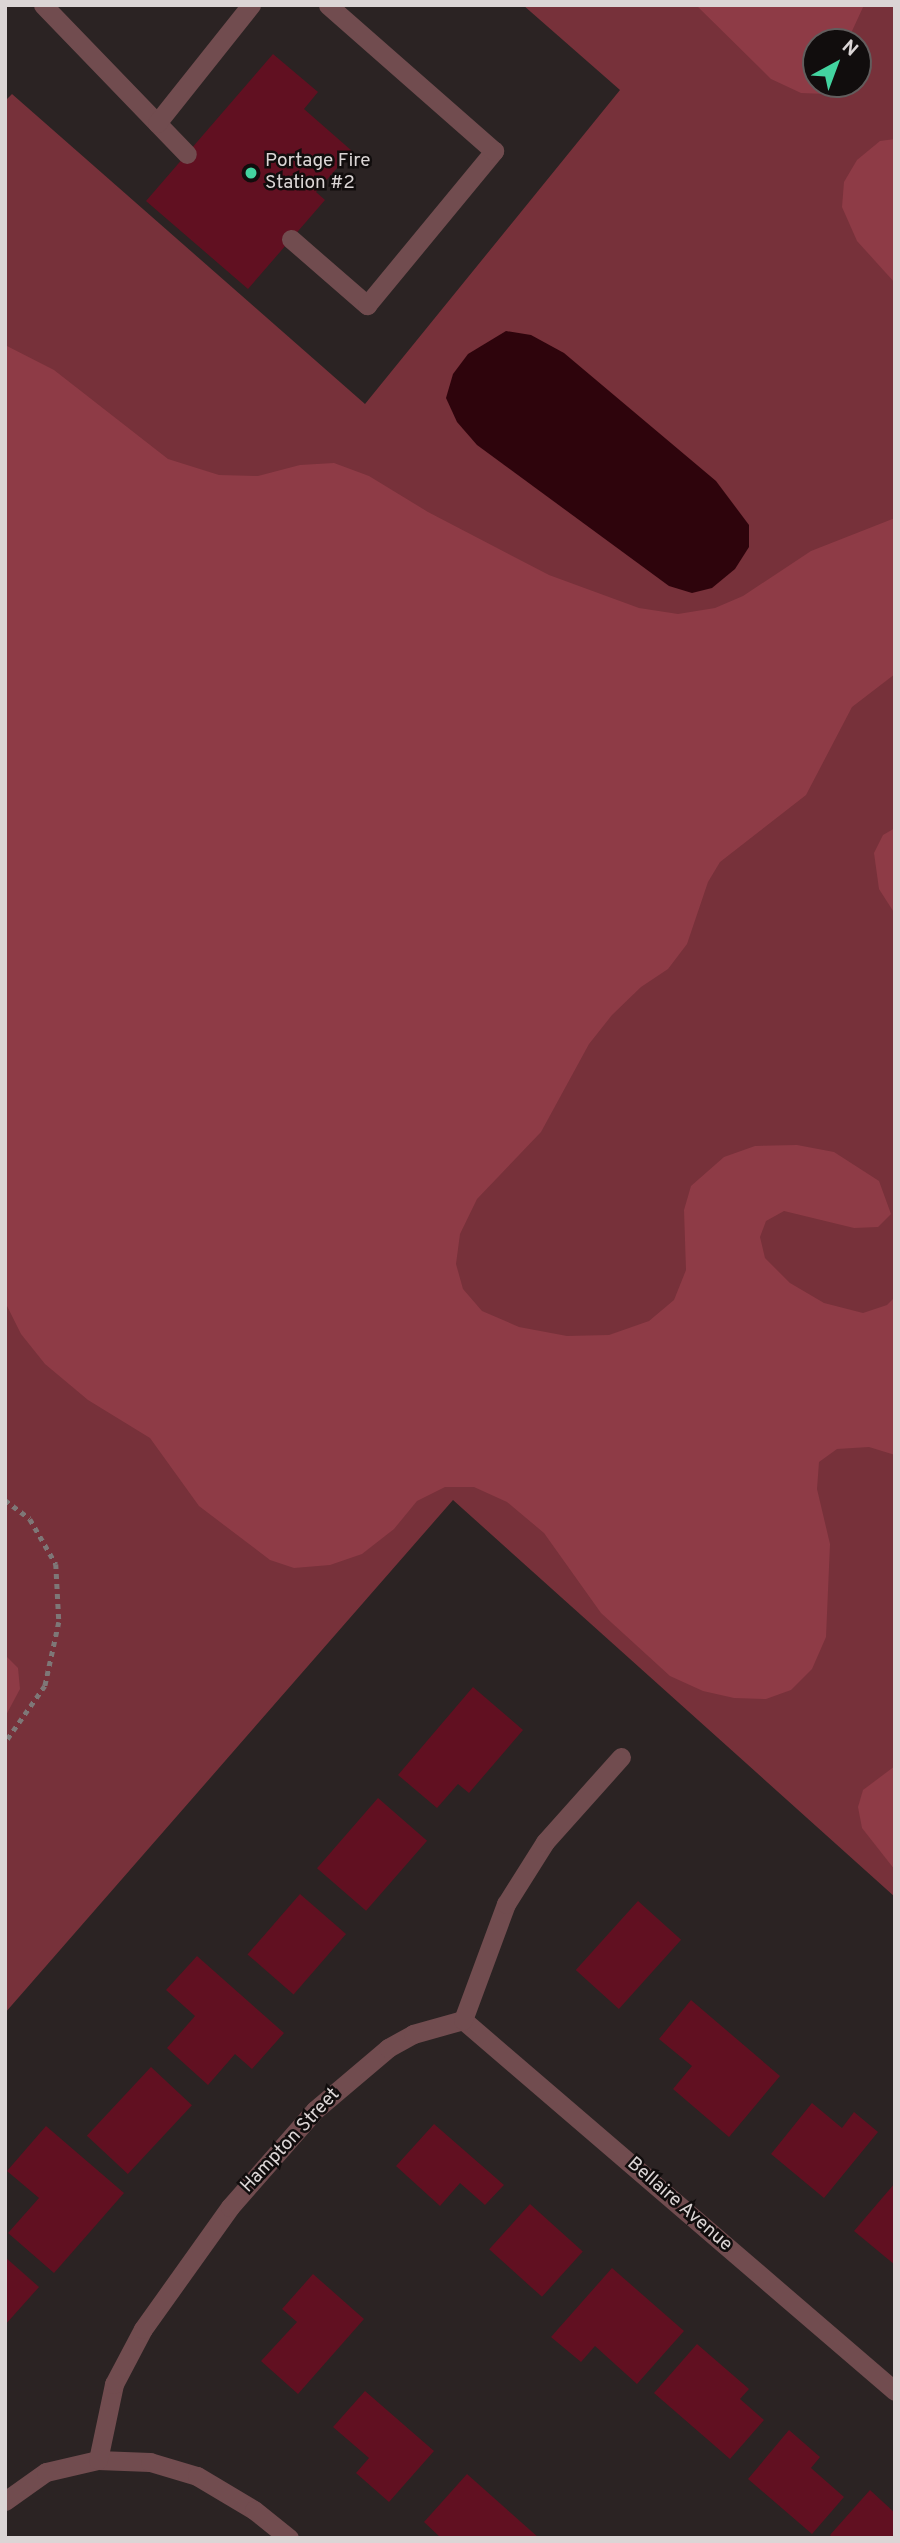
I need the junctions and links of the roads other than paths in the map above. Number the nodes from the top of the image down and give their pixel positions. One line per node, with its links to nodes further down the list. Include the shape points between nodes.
1 (43, 5): 4 (street)
2 (251, 5): 4 (street)
3 (328, 5): 6 (street, via 494,151 367,305)
4 (157, 123): 5 (street)
5 (187, 154)
6 (291, 239)
7 (621, 1757): 8 (street, via 545,1842 506,1904)
8 (463, 2020): 9 (street, Bellaire Avenue); 10 (street, Hampton Street, via 413,2034 388,2048 315,2110 230,2207 144,2329 114,2384)
9 (895, 2391)
10 (98, 2460): 11 (street, via 46,2472); 12 (street, via 150,2462 197,2476 254,2510)
11 (5, 2501)
12 (289, 2538)

